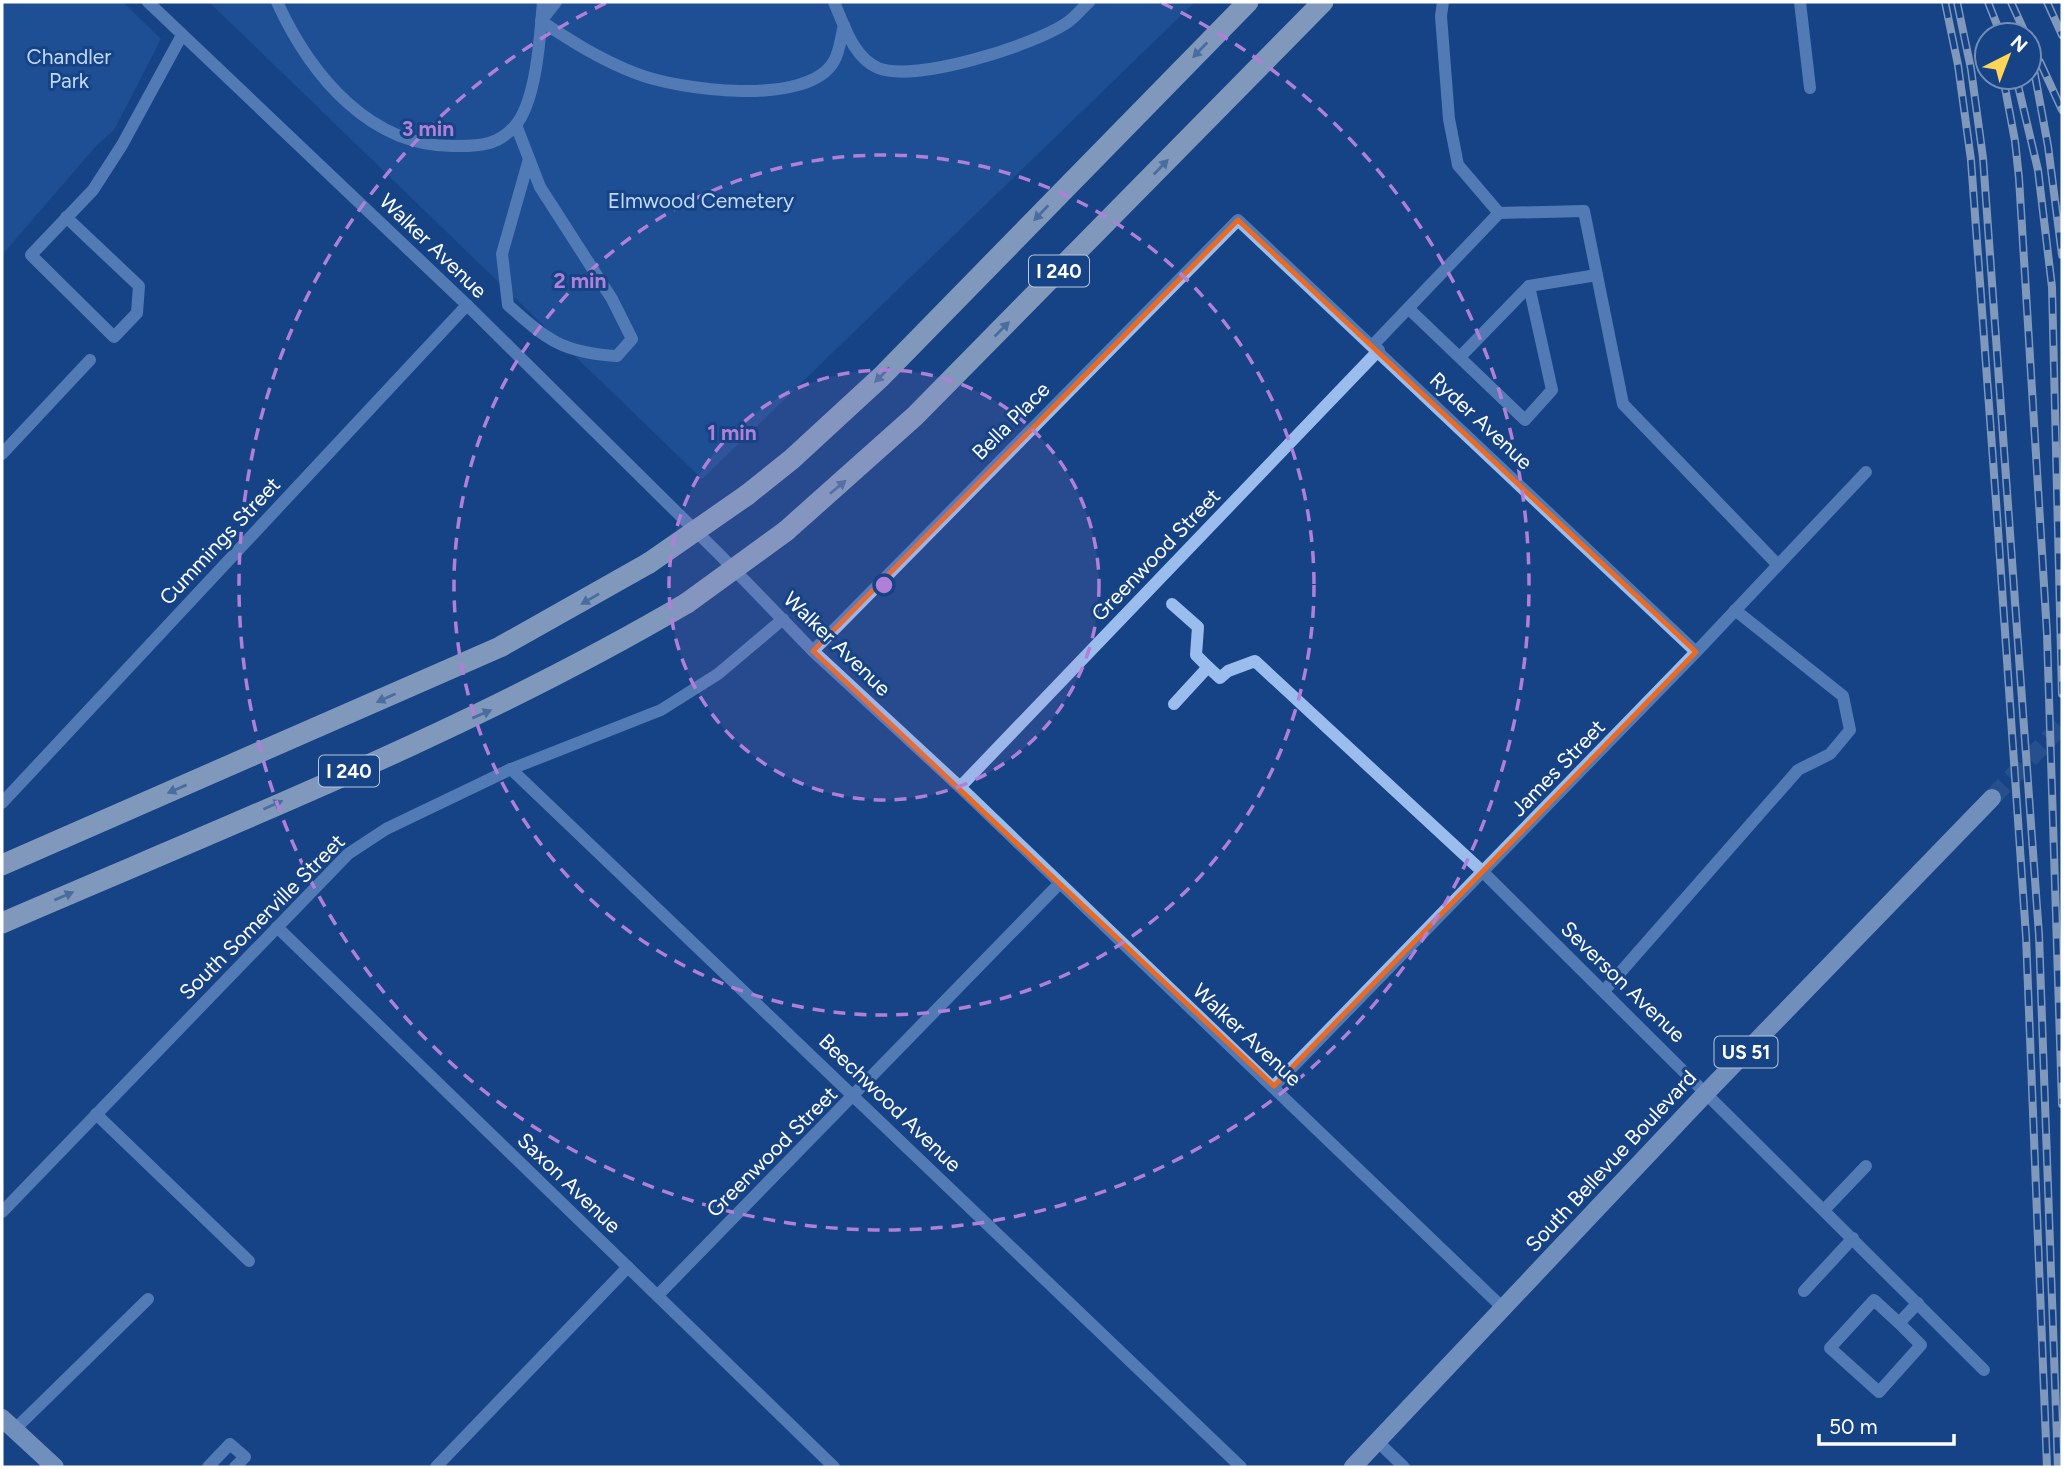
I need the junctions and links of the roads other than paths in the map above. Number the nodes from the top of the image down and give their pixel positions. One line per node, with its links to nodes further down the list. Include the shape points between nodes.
1 (148, 2): 13 (street, Walker Avenue)
2 (277, 2): 15 (street, via 292,36 338,96 386,133 443,147 491,145)
3 (543, 2): 11 (street)
4 (556, 2): 11 (street)
5 (834, 2): 12 (street)
6 (1089, 2): 12 (street, via 1066,23 1017,48 897,72 876,67 852,45)
7 (1248, 2): 41 (highway, I 240, one-way to 41, bridge, via 881,377 792,459 649,563 500,647)
8 (1323, 2): 44 (highway, I 240, one-way to 8, bridge, via 491,710 687,603 786,531 846,480 943,388)
9 (1443, 2): 17 (street, via 1449,119 1458,165)
10 (1800, 2): 14 (street)
11 (541, 21): 12 (street, via 583,49 637,74 700,88 778,90 816,80 834,61); 15 (street, via 530,95)
12 (844, 24)
13 (182, 34): 18 (street, via 122,145 93,190); 22 (street, Walker Avenue)
14 (1810, 88)
15 (516, 125): 16 (street)
16 (529, 159): 16 (street, via 540,187 612,299 632,339 617,356 583,354 545,338 508,305 502,254)
17 (1499, 214): 20 (street, via 1584,211); 23 (street, Greenwood Street)
18 (66, 218): 18 (street, via 31,255 114,337 137,313 139,286)
19 (1238, 220): 24 (street, Ryder Avenue); 33 (street, Bella Place)
20 (1597, 275): 21 (street); 29 (street, via 1623,404)
21 (1529, 286): 25 (street); 25 (street, via 1552,390 1525,420)
22 (467, 305): 32 (street, Walker Avenue); 40 (street, Cummings Street)
23 (1409, 309): 24 (street, Greenwood Street); 25 (street)
24 (1376, 348): 34 (street, Ryder Avenue); 38 (street, Greenwood Street)
25 (1460, 357)
26 (90, 360): 27 (street)
27 (2, 454)
28 (1866, 472): 29 (street, James Street)
29 (1778, 565): 31 (street, James Street)
30 (1172, 604): 35 (street, via 1198,627 1196,655)
31 (1735, 610): 34 (street, James Street); 46 (street, via 1843,696 1850,730 1830,754 1798,769)
32 (783, 618): 33 (street, Walker Avenue); 37 (street, South Somerville Street, via 718,674 661,710)
33 (813, 652): 38 (street, Walker Avenue)
34 (1696, 652): 42 (street, James Street)
35 (1208, 667): 36 (street); 42 (street, Severson Avenue, via 1220,678 1255,661)
36 (1174, 704)
37 (511, 769): 45 (street, South Somerville Street, via 386,829 348,854); 49 (street, Beechwood Avenue)
38 (960, 787): 43 (street, Walker Avenue)
39 (1992, 798): 48 (main road, South Bellevue Boulevard / US 51)
40 (2, 803)
41 (2, 865)
42 (1484, 873): 46 (street, Severson Avenue); 47 (street, James Street)
43 (1059, 884): 47 (street, Walker Avenue); 49 (street, Greenwood Street)
44 (2, 922)
45 (277, 927): 50 (street, South Somerville Street); 56 (street, Saxon Avenue)
46 (1604, 991): 48 (street, Severson Avenue)
47 (1274, 1086): 61 (street, Walker Avenue)
48 (1707, 1092): 52 (street, Severson Avenue); 61 (main road, South Bellevue Boulevard / US 51)
49 (854, 1095): 58 (street, Greenwood Street); 71 (street, Beechwood Avenue)
50 (96, 1114): 53 (street, South Somerville Street); 55 (street)
51 (1866, 1166): 52 (street)
52 (1824, 1210): 54 (street, Severson Avenue)
53 (2, 1212)
54 (1853, 1238): 57 (street); 60 (street, Severson Avenue)
55 (249, 1261)
56 (628, 1267): 58 (street, Saxon Avenue); 69 (street)
57 (1804, 1291)
58 (658, 1295): 70 (street, Saxon Avenue)
59 (148, 1299): 64 (street)
60 (1918, 1303): 62 (street); 63 (street, Severson Avenue)
61 (1504, 1309): 65 (main road, South Bellevue Boulevard / US 51)
62 (1899, 1323): 62 (street, via 1874,1300 1830,1348 1880,1392 1921,1345)
63 (1984, 1370)
64 (8, 1424): 66 (main road)
65 (1377, 1441): 72 (main road, South Bellevue Boulevard / US 51); 73 (street)
66 (55, 1467)
67 (208, 1467): 68 (street, via 230,1444 245,1457)
68 (235, 1467)
69 (436, 1467)
70 (834, 1467)
71 (1241, 1467)
72 (1353, 1467)
73 (1404, 1467)

